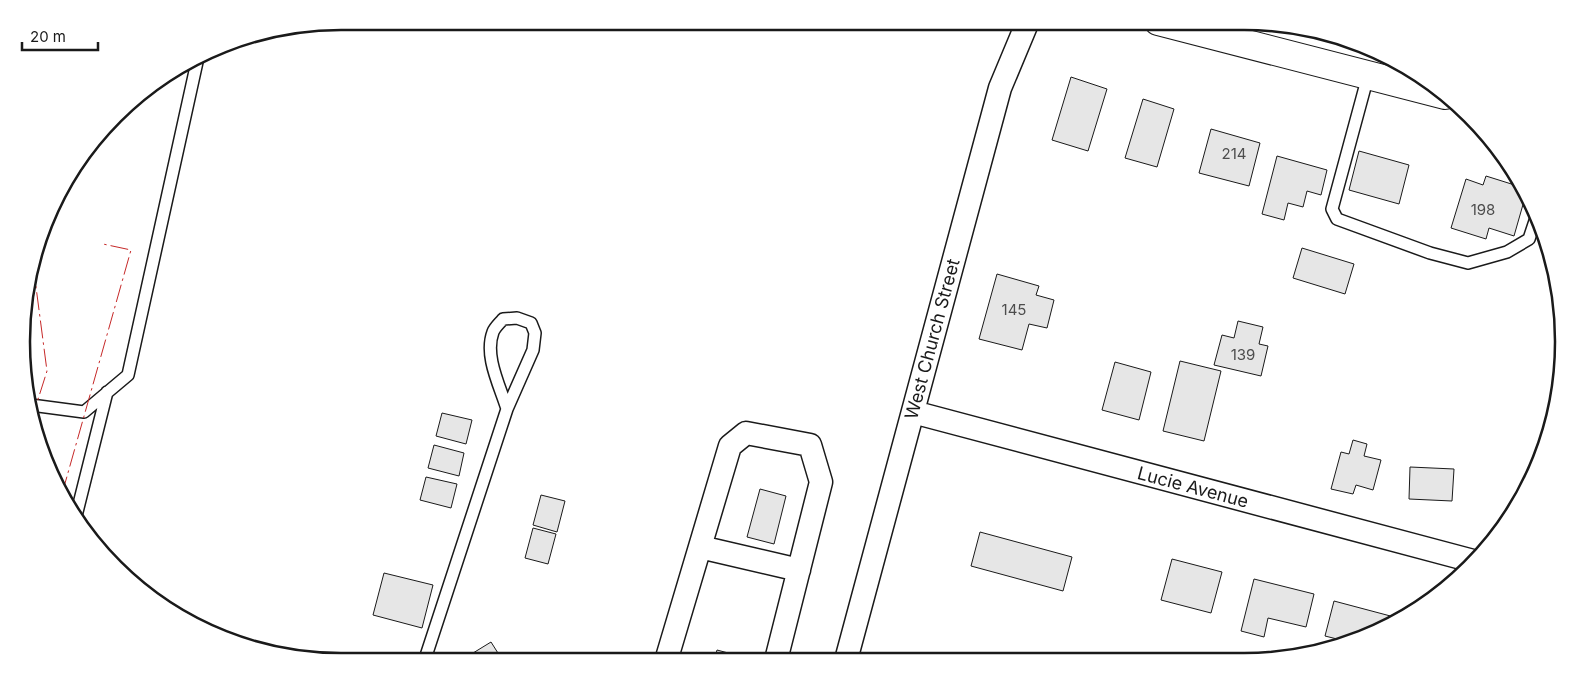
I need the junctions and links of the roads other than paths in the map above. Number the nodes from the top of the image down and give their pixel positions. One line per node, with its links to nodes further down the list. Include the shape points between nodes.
1 (1024, 30): 10 (street, West Church Street, via 1000,88)
2 (1193, 30): 4 (highway)
3 (196, 66): 7 (lane, via 128,375)
4 (1368, 75): 5 (highway); 6 (lane, via 1332,209 1337,219 1430,253 1468,263 1507,252 1529,239)
5 (1419, 84)
6 (1533, 227)
7 (107, 392): 8 (lane, via 84,412); 11 (lane)
8 (37, 407)
9 (507, 409): 9 (lane, via 492,363 490,345 494,330 503,319 517,318 531,322 535,333 533,350); 15 (lane)
10 (913, 412): 13 (street, Lucie Avenue); 18 (street, West Church Street)
11 (78, 508)
12 (700, 547): 14 (street); 14 (street, via 730,446 746,433 810,445 821,482); 16 (street)
13 (1467, 559)
14 (799, 570): 17 (street)
15 (427, 653)
16 (668, 653)
17 (778, 653)
18 (848, 653)

